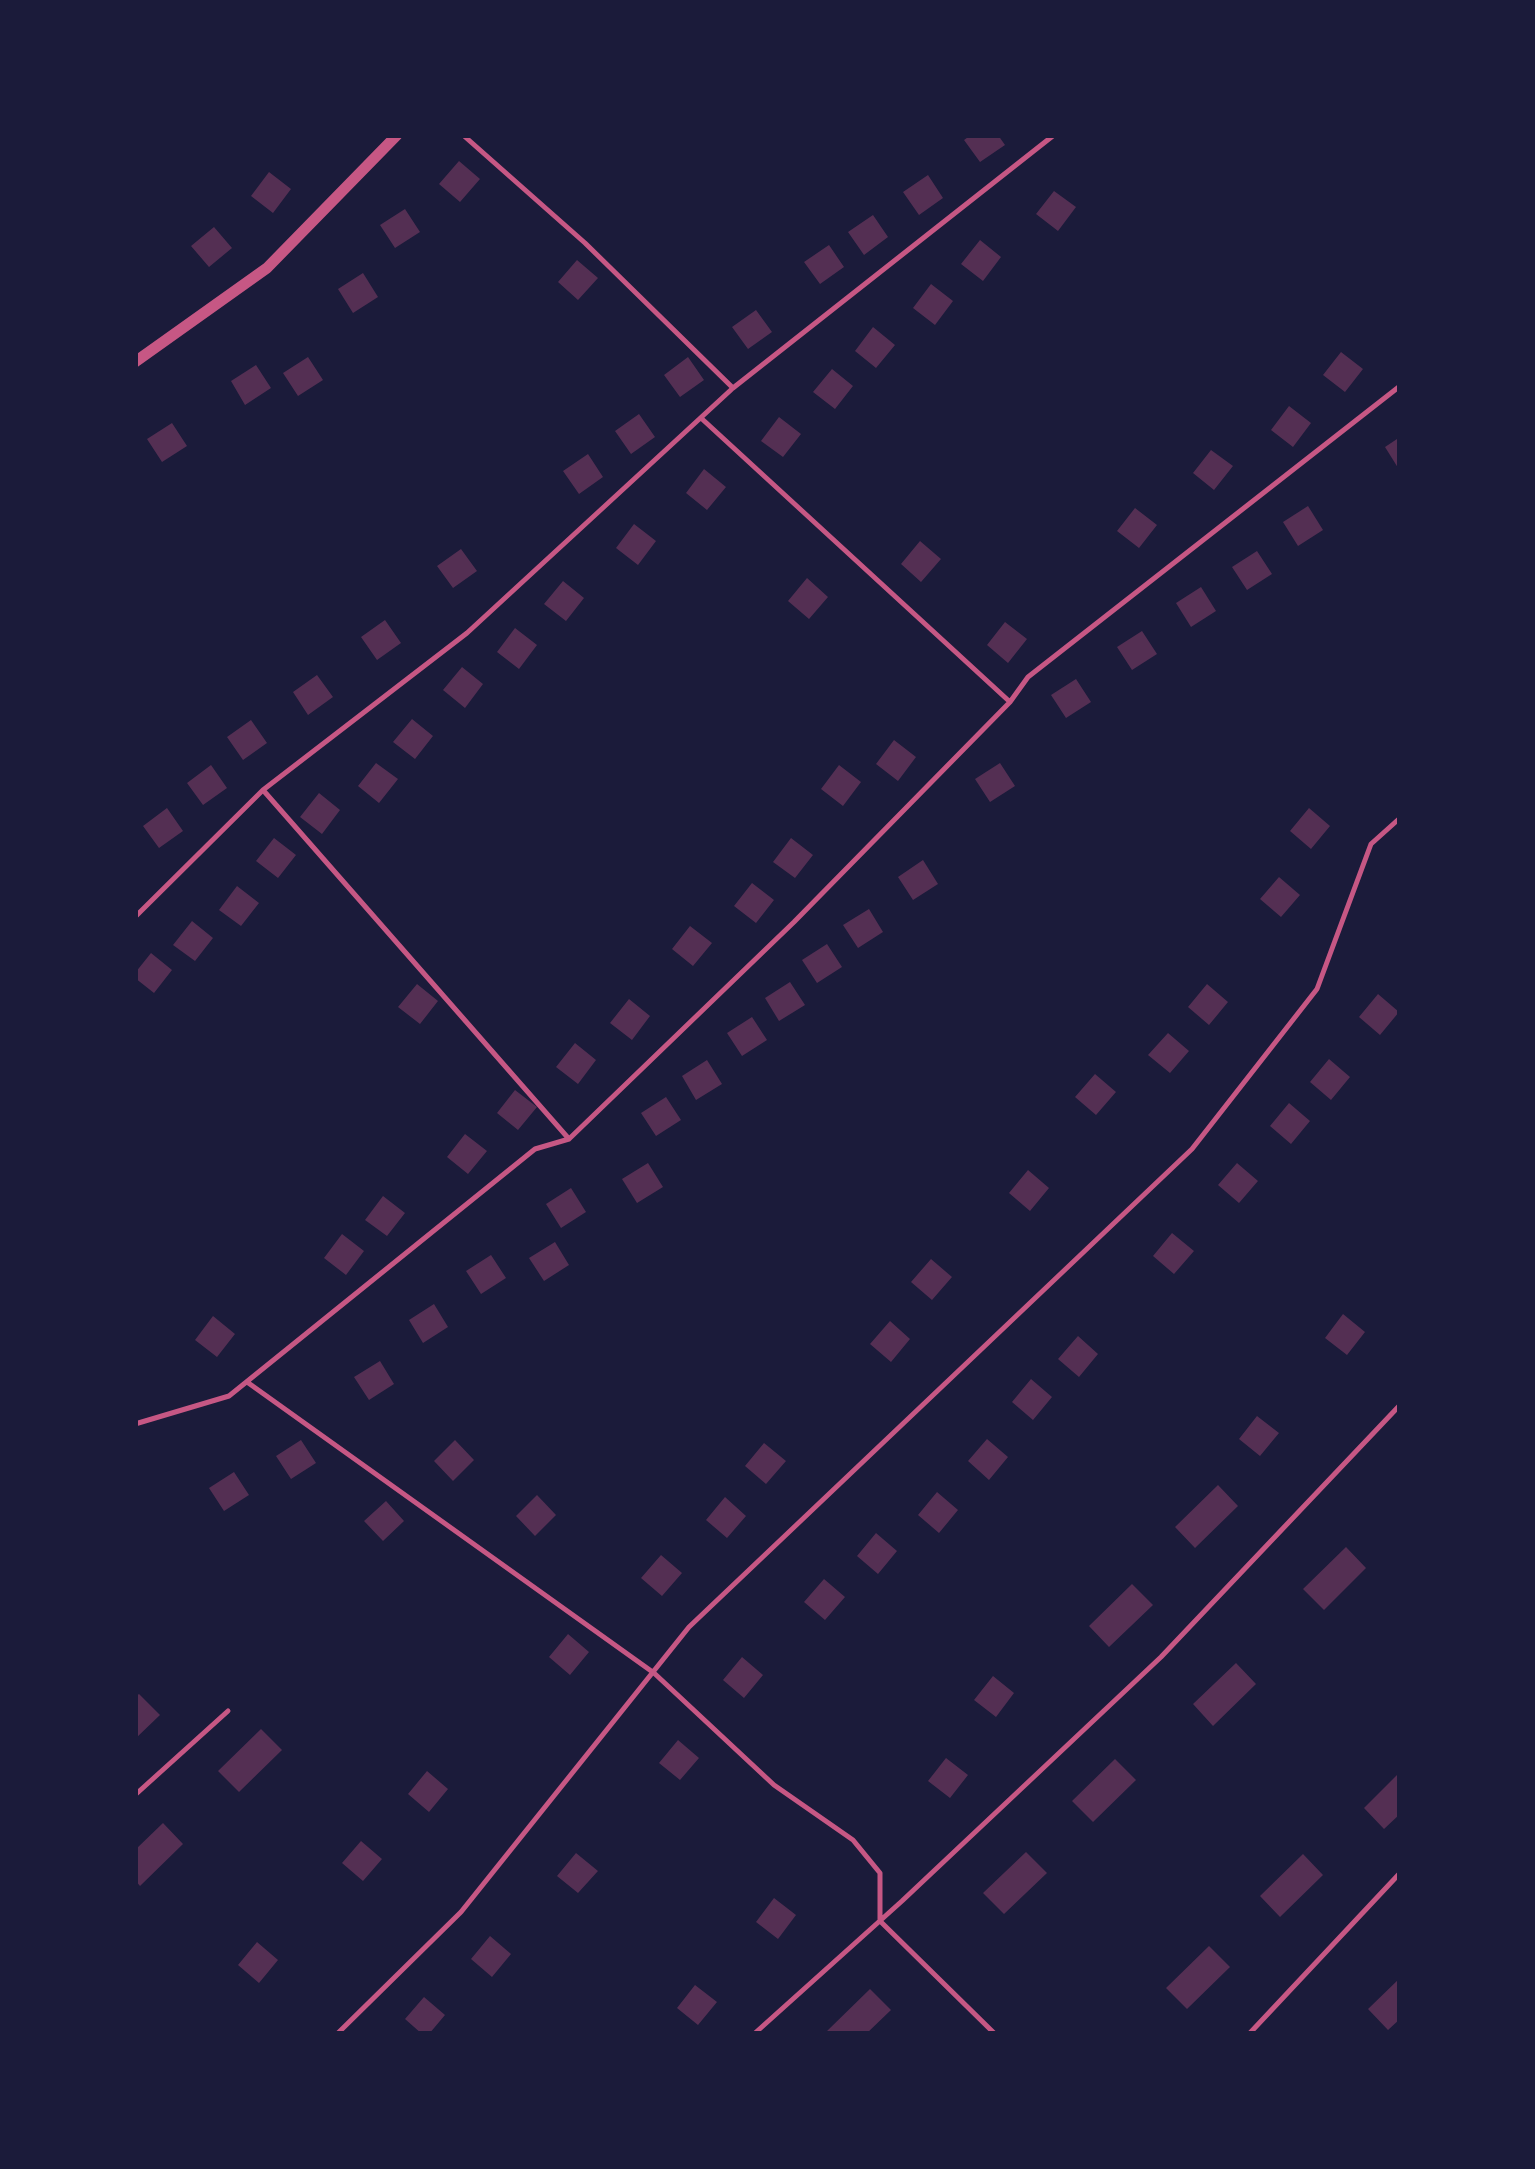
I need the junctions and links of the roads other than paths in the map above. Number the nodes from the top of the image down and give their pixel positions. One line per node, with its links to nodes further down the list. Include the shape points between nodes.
1 (396, 135): 4 (street, via 268,268)
2 (462, 135): 6 (lane, via 585,243)
3 (1054, 135): 6 (lane)
4 (135, 362)
5 (1400, 386): 8 (lane, via 1028,677)
6 (732, 388): 7 (lane)
7 (701, 418): 8 (lane); 9 (lane, via 466,633)
8 (1010, 702): 12 (lane)
9 (263, 790): 11 (lane); 12 (lane)
10 (1400, 818): 16 (lane, via 1371,844 1318,988 1192,1149 689,1628)
11 (135, 917)
12 (569, 1139): 13 (lane, via 535,1149)
13 (247, 1382): 15 (lane, via 230,1396); 16 (lane)
14 (1400, 1405): 20 (lane, via 1161,1657)
15 (135, 1424)
16 (654, 1673): 20 (lane, via 774,1784 853,1840 880,1873); 21 (lane, via 462,1912)
17 (228, 1711): 18 (lane)
18 (135, 1795)
19 (1400, 1873): 24 (lane)
20 (880, 1921): 22 (lane); 23 (lane)
21 (337, 2034)
22 (754, 2034)
23 (995, 2034)
24 (1249, 2034)

